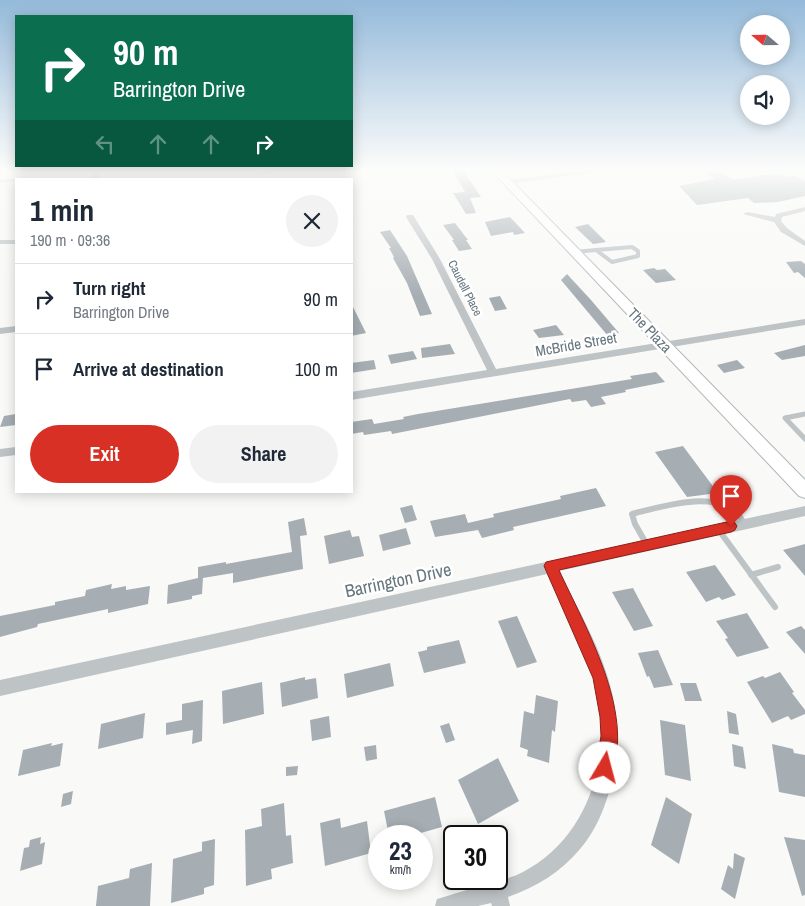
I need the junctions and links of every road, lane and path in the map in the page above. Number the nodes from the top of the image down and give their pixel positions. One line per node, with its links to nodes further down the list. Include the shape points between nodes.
1 (535, 212): 10 (main road, The Plaza)
2 (793, 212): 5 (street, via 779,216)
3 (747, 214): 5 (street)
4 (410, 217): 15 (street, Caudell Place, via 436,258)
5 (777, 220): 8 (street, via 784,230)
6 (0, 242): 7 (street)
7 (15, 242)
8 (805, 244)
9 (596, 250): 9 (lane, via 632,247 638,251 638,256 612,262); 10 (lane)
10 (574, 252): 14 (main road, The Plaza)
11 (805, 322): 14 (street, McBride Street)
12 (15, 329): 13 (street)
13 (0, 331)
14 (665, 345): 15 (street, McBride Street); 21 (main road, The Plaza)
15 (493, 373): 16 (street, McBride Street)
16 (353, 396)
17 (805, 414): 18 (lane, via 785,418)
18 (805, 439)
19 (15, 451): 20 (street)
20 (0, 453)
21 (805, 491)
22 (805, 510): 23 (street, Barrington Drive)
23 (744, 524): 24 (street, Barrington Drive); 25 (lane, via 738,513 724,504 708,500 632,514)
24 (718, 529): 25 (street, Barrington Drive); 28 (lane)
25 (647, 545): 26 (street, Barrington Drive)
26 (550, 566): 30 (street, Barrington Drive); 31 (street, via 600,678 608,717 608,751 602,785 581,834 538,874)
27 (778, 567): 28 (lane)
28 (751, 575): 29 (lane)
29 (776, 607)
30 (0, 688)
31 (499, 898): 32 (street)
32 (444, 906)

